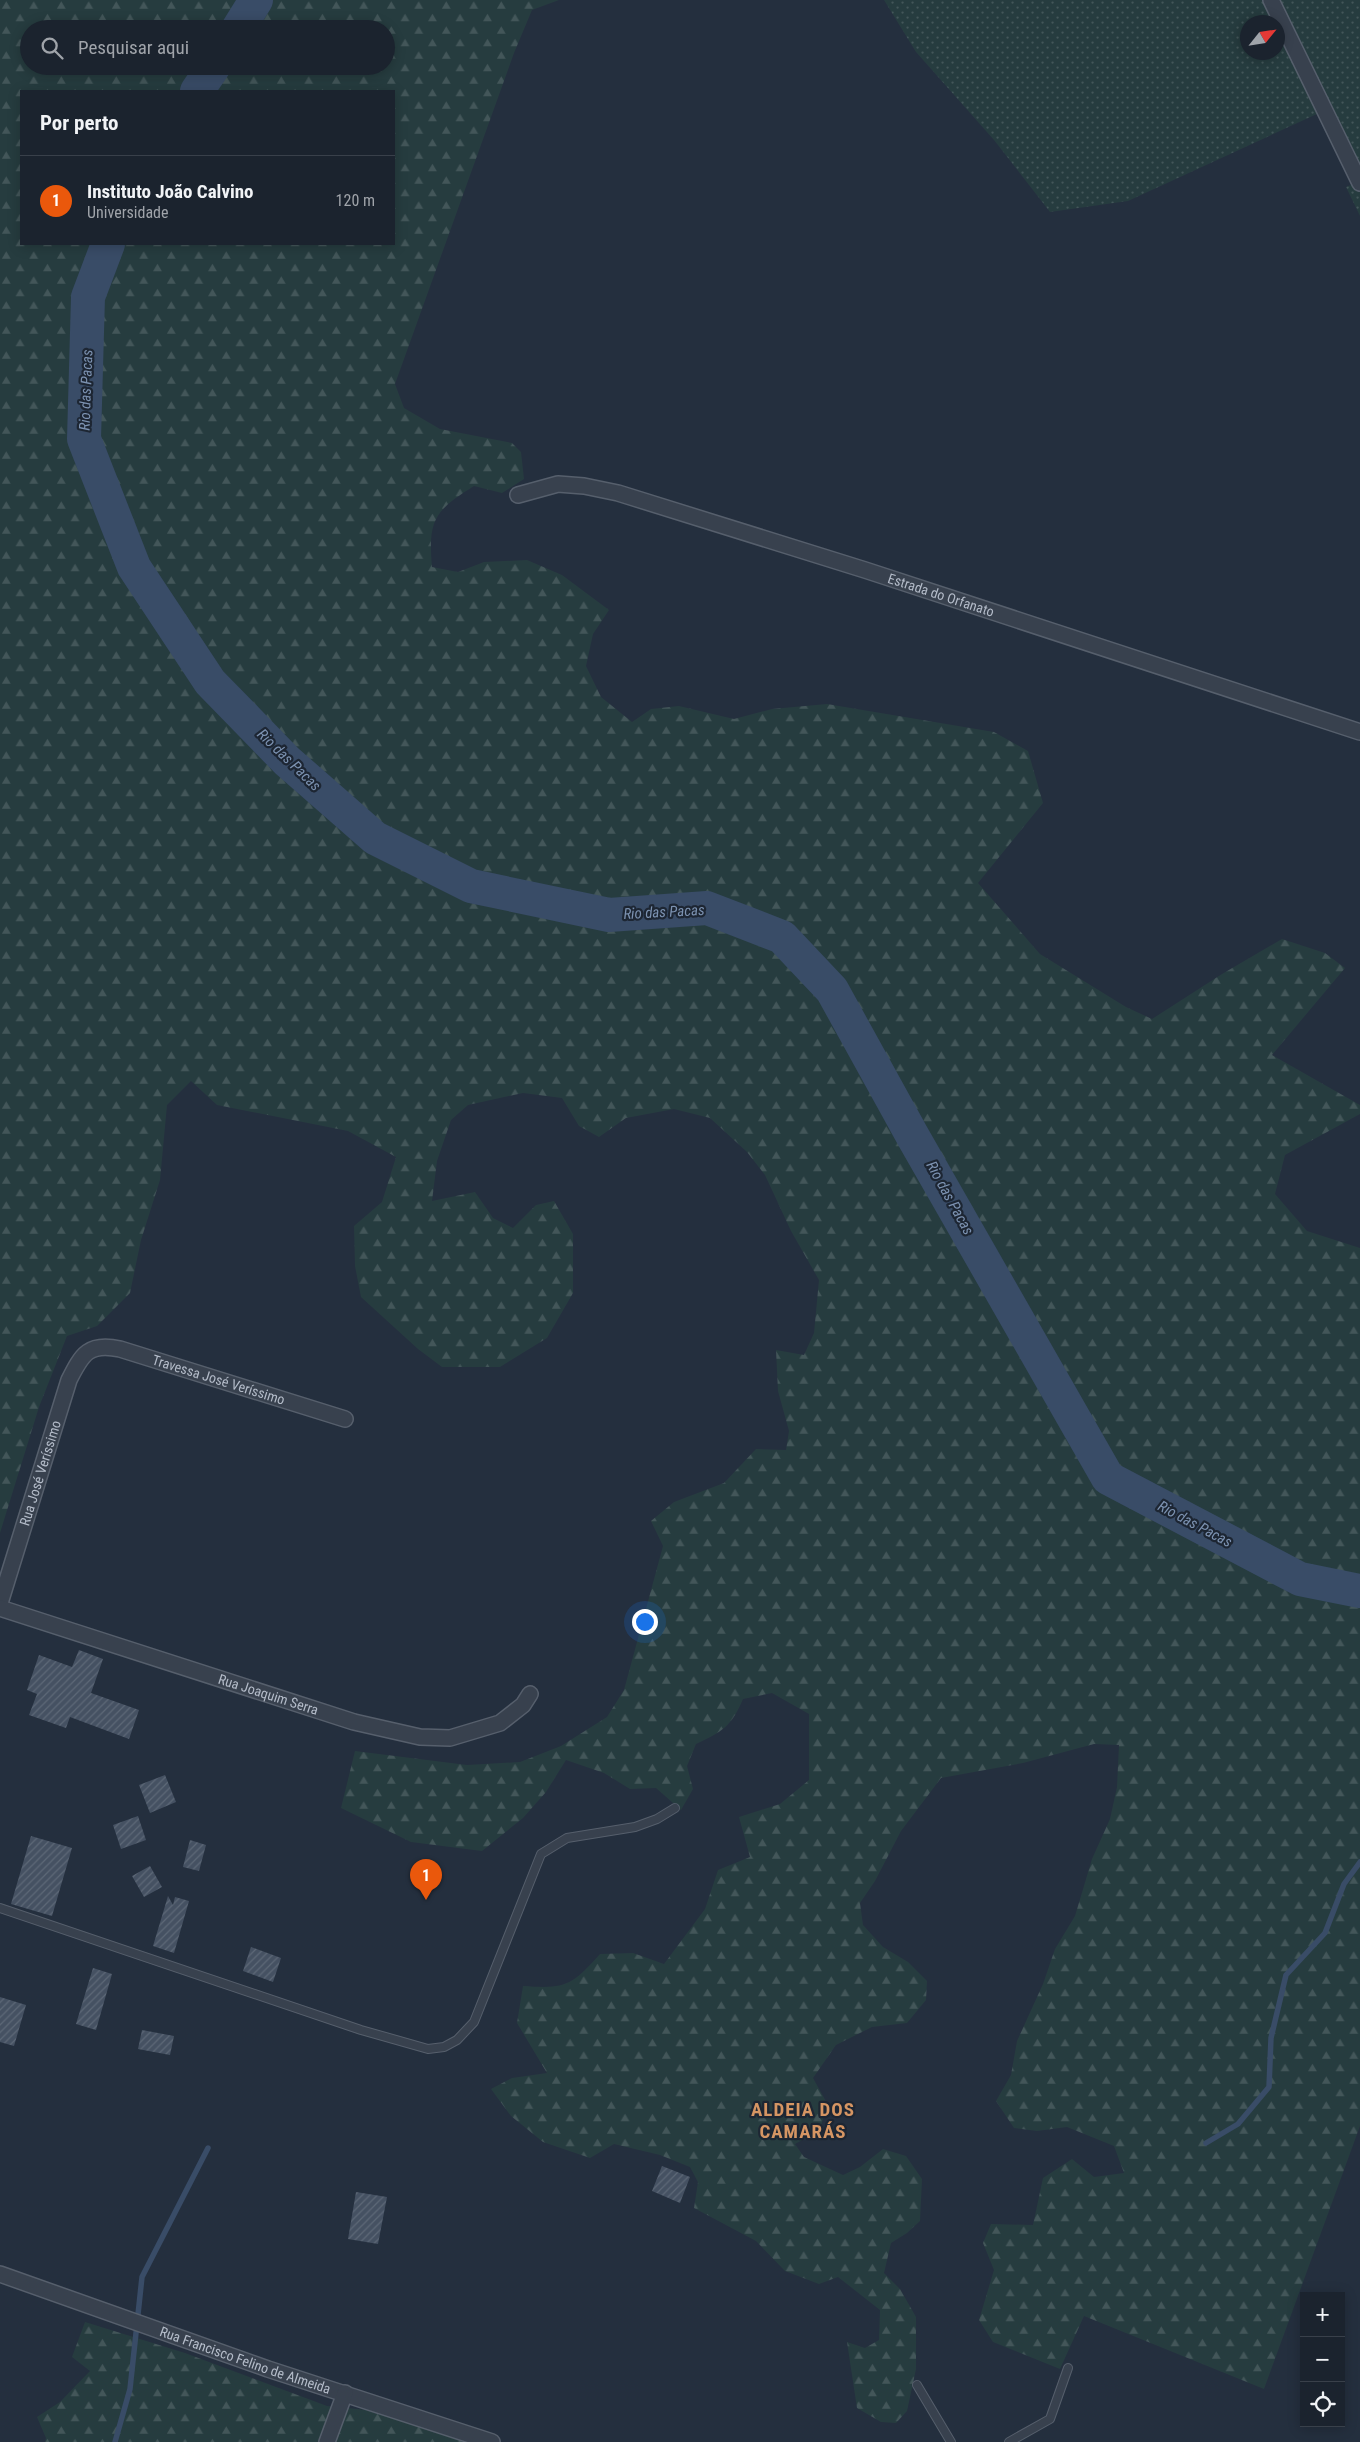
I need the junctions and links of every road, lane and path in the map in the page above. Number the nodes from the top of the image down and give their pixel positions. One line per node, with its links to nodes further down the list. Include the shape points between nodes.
1 (1271, 0): 2 (street)
2 (1360, 183)
3 (518, 494): 4 (street, Estrada do Orfanato, via 558,484 618,494 865,570)
4 (1360, 732)
5 (92, 1348): 6 (street, Travessa José Veríssimo, via 120,1349); 7 (street, Rua José Veríssimo, via 69,1380)
6 (345, 1419)
7 (0, 1603)
8 (0, 1608): 9 (street, Rua Joaquim Serra, via 354,1722 420,1737 450,1738 500,1723 523,1705)
9 (530, 1694)
10 (675, 1808): 11 (lane, via 635,1827 567,1838 541,1854 474,2022 458,2040 444,2047 428,2049 361,2030)
11 (0, 1908)
12 (0, 2274): 15 (street, Rua Francisco Felino de Almeida)
13 (1068, 2368): 19 (lane, via 1050,2419)
14 (917, 2385): 18 (lane)
15 (345, 2393): 16 (street); 17 (street, Rua Francisco Felino de Almeida)
16 (327, 2442)
17 (492, 2442)
18 (951, 2442)
19 (1009, 2442)

